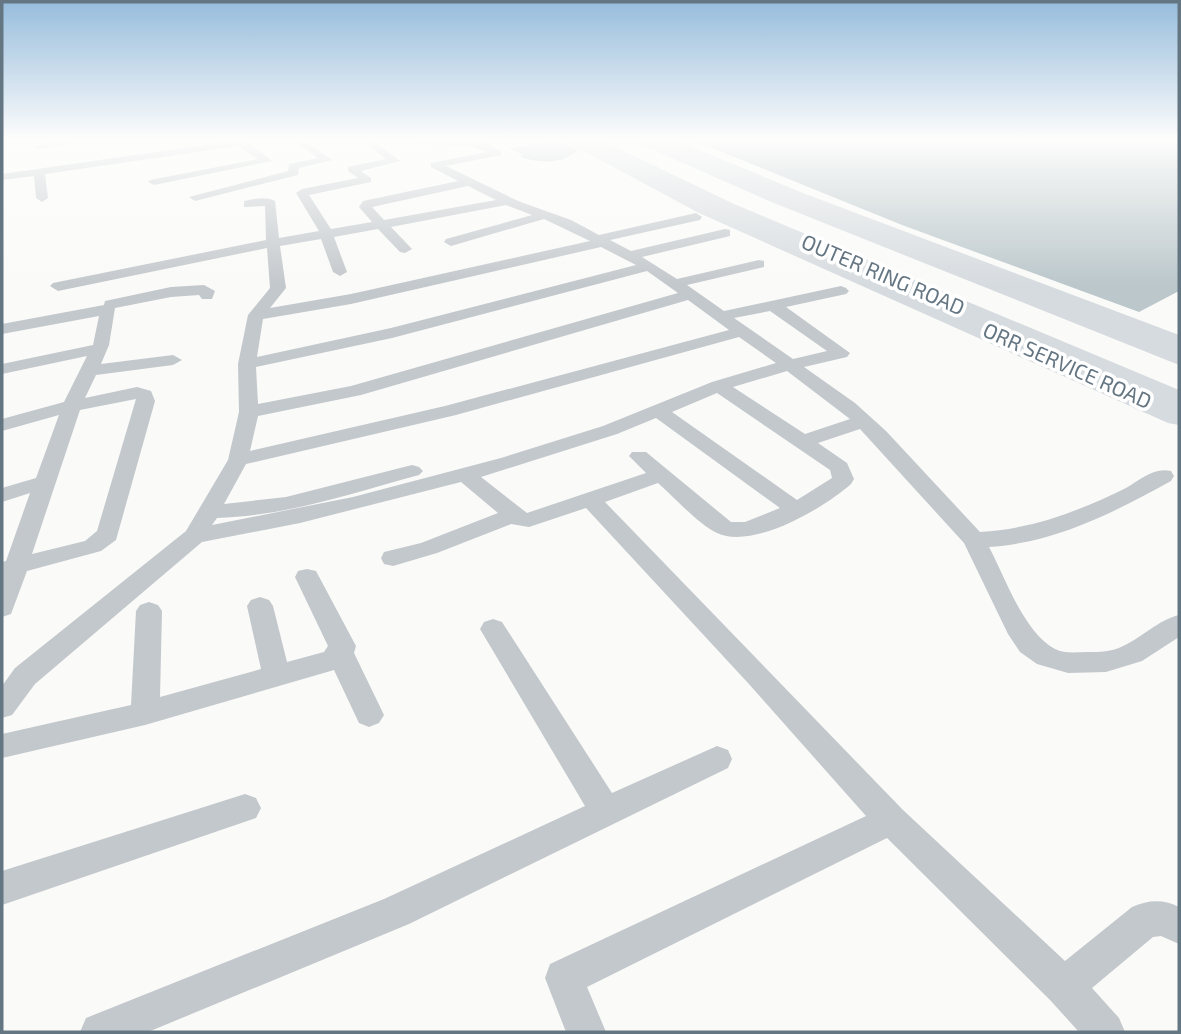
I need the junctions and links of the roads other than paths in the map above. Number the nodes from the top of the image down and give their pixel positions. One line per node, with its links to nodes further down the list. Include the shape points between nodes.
1 (41, 189): 12 (street)
2 (227, 189): 11 (street)
3 (322, 189): 20 (street, via 302,193 318,213)
4 (436, 189): 18 (street, via 367,204)
5 (484, 189): 13 (street)
6 (658, 189): 15 (main road, ORR SERVICE ROAD)
7 (684, 189): 15 (highway)
8 (686, 189): 32 (highway, OUTER RING ROAD)
9 (760, 189): 33 (highway, OUTER RING ROAD)
10 (777, 189): 24 (main road)
11 (195, 197)
12 (42, 198)
13 (507, 201): 16 (street); 18 (street)
14 (248, 204): 22 (street, via 270,202)
15 (702, 214): 21 (street); 38 (main road, ORR SERVICE ROAD)
16 (546, 215): 21 (street); 23 (street)
17 (667, 215): 21 (street)
18 (381, 226): 20 (street); 25 (street)
19 (725, 233): 27 (street)
20 (325, 234): 22 (street); 30 (street)
21 (593, 237): 26 (street); 27 (street); 41 (street, via 414,286)
22 (275, 242): 31 (street); 41 (street, via 278,288)
23 (451, 242)
24 (924, 246): 33 (highway); 45 (main road)
25 (405, 249)
26 (495, 256)
27 (629, 256): 29 (street)
28 (759, 264): 35 (street)
29 (649, 266): 35 (street); 49 (street, via 392,333)
30 (340, 272)
31 (110, 274): 34 (street); 40 (street, via 118,295)
32 (884, 275): 38 (highway); 54 (highway, OUTER RING ROAD)
33 (976, 276): 47 (highway, OUTER RING ROAD)
34 (58, 286)
35 (682, 290): 42 (street); 57 (street, via 367,387)
36 (841, 291): 39 (street)
37 (206, 296): 40 (street, via 204,290 171,292)
38 (924, 304): 58 (main road, ORR SERVICE ROAD)
39 (772, 305): 42 (street); 50 (street, via 841,353)
40 (110, 307): 43 (street); 46 (street)
41 (256, 315): 49 (street)
42 (719, 317): 44 (street)
43 (2, 329)
44 (739, 332): 50 (street); 63 (street, via 449,411)
45 (1179, 344)
46 (98, 349): 51 (street); 52 (street)
47 (1179, 356)
48 (173, 359): 52 (street)
49 (247, 364): 57 (street)
50 (790, 365): 53 (street); 59 (street)
51 (2, 369)
52 (89, 371): 55 (street)
53 (719, 386): 56 (street); 61 (street)
54 (1179, 401)
55 (72, 406): 60 (street); 68 (street); 77 (street, via 137,393 146,401 108,535 93,546)
56 (657, 411): 65 (street); 71 (street)
57 (249, 412): 63 (street)
58 (1179, 416)
59 (863, 421): 61 (street); 75 (street)
60 (2, 425)
61 (802, 442): 71 (street, via 840,467 843,479)
62 (639, 456): 66 (street)
63 (238, 460): 72 (street)
64 (412, 471): 72 (street, via 262,507)
65 (464, 474): 73 (street); 74 (street, via 259,526)
66 (662, 475): 70 (street); 71 (street, via 730,529 740,531)
67 (1163, 476): 75 (street, via 1068,523 1003,540)
68 (45, 482): 69 (street); 77 (street)
69 (2, 495)
70 (590, 499): 73 (street, via 529,520); 94 (street)
71 (797, 510)
72 (209, 511): 74 (street)
73 (513, 514): 76 (street)
74 (195, 536): 86 (street)
75 (974, 541): 82 (street, via 1017,627 1030,645 1047,657 1068,663 1106,662 1132,654)
76 (393, 558)
77 (10, 568): 80 (street)
78 (307, 577): 84 (street, via 342,646)
79 (260, 606): 85 (street)
80 (2, 608)
81 (149, 611): 88 (street)
82 (1179, 624)
83 (493, 629): 93 (street)
84 (340, 653): 85 (street, via 333,660); 89 (street)
85 (277, 676): 88 (street)
86 (13, 677): 87 (street)
87 (2, 708)
88 (145, 713): 90 (street)
89 (369, 715)
90 (2, 746)
91 (717, 759): 93 (street)
92 (245, 808): 95 (street)
93 (606, 812): 98 (street, via 396,912)
94 (891, 820): 97 (street); 99 (street, via 564,978)
95 (2, 888)
96 (1179, 926): 97 (street, via 1164,918 1145,920)
97 (1064, 986): 100 (street)
98 (100, 1032)
99 (586, 1032)
100 (1105, 1032)

